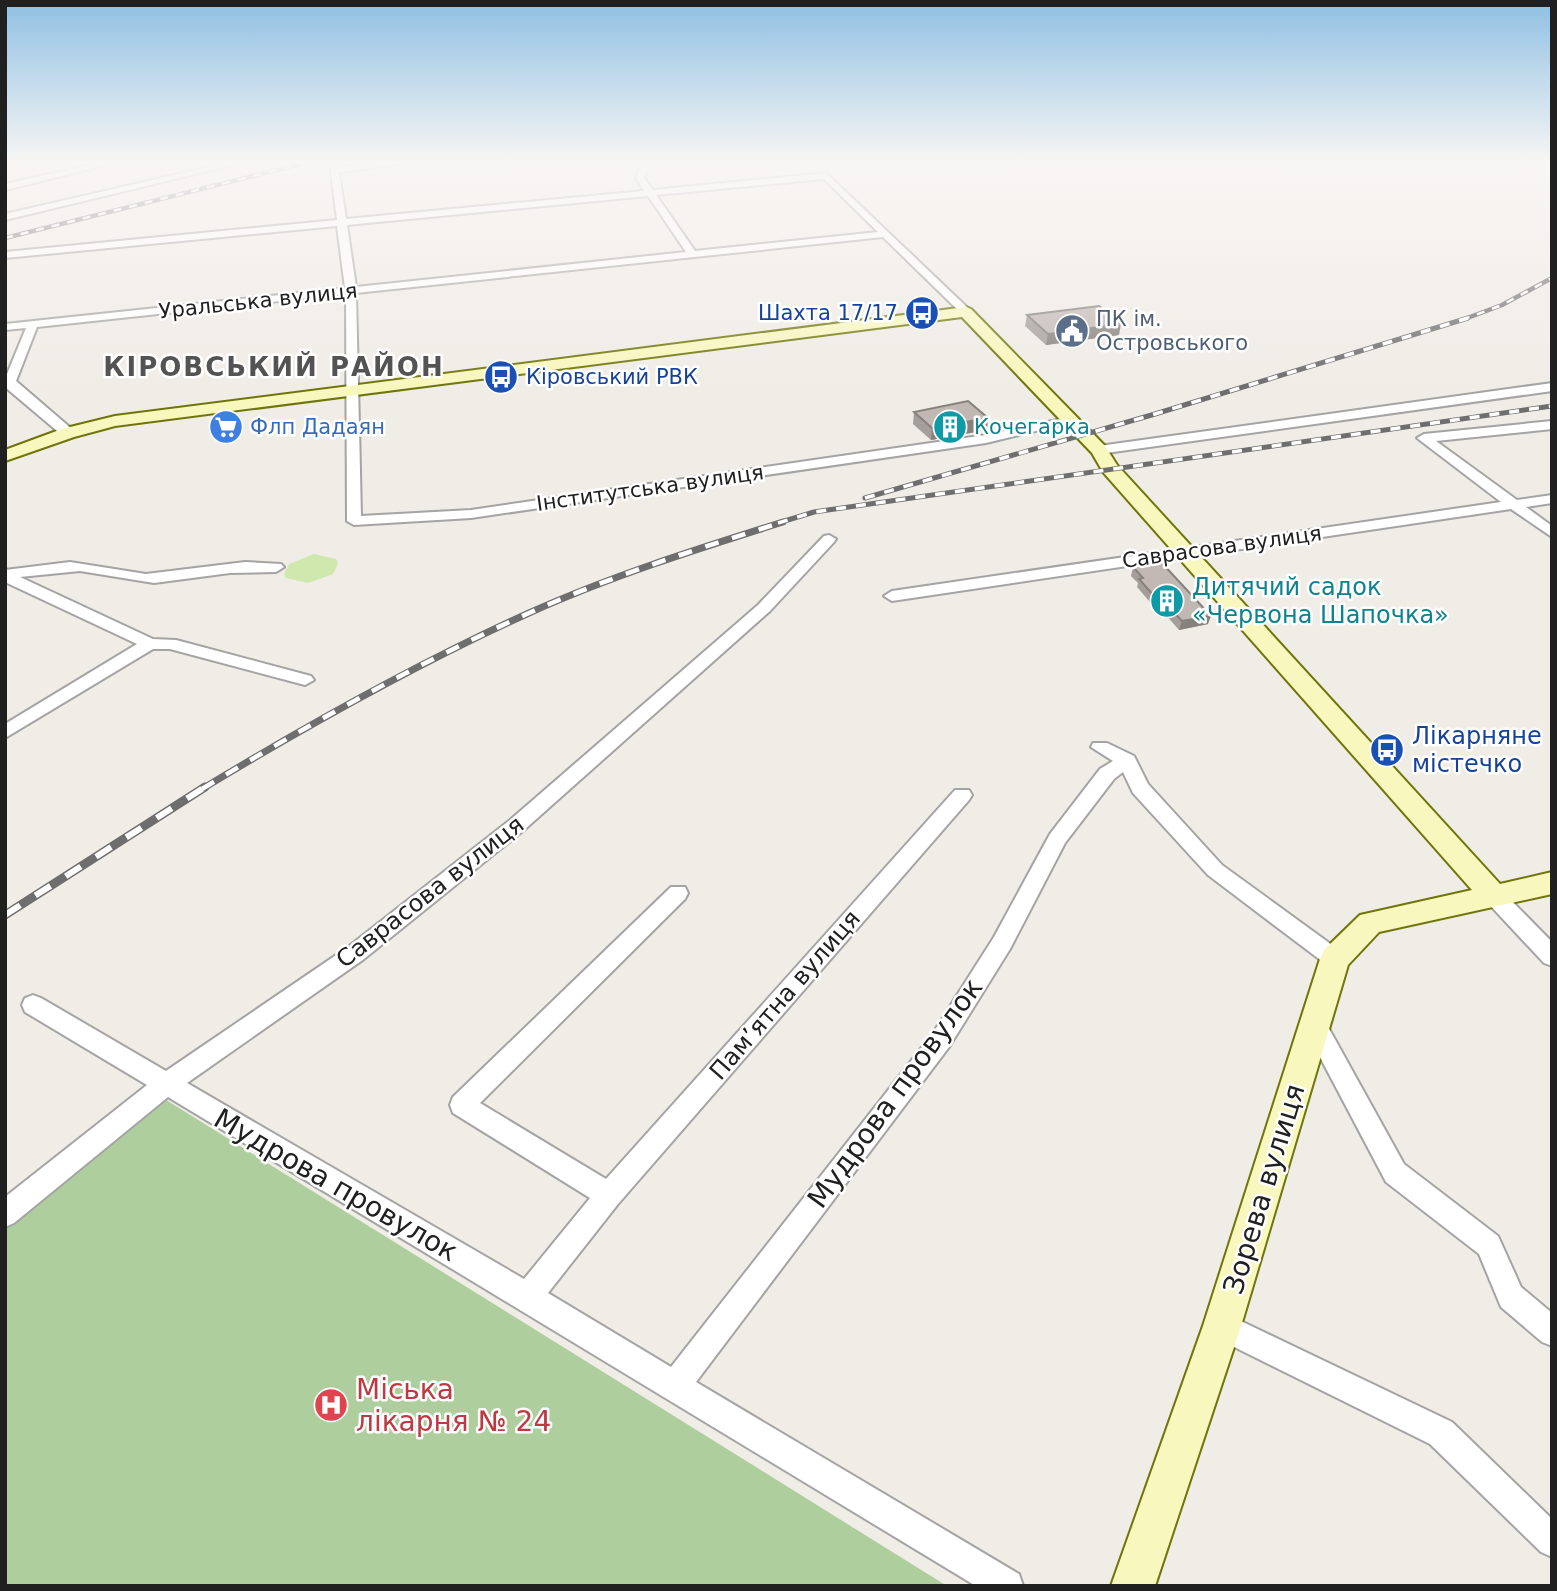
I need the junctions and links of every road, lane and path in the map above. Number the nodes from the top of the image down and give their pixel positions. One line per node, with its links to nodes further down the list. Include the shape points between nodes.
1 (176, 238): 7 (street)
2 (344, 238): 8 (street)
3 (681, 238): 6 (street)
4 (845, 238): 6 (street, Уральська вулиця)
5 (890, 238): 9 (street)
6 (692, 254): 8 (street, Уральська вулиця)
7 (5, 255)
8 (351, 292): 10 (street, Уральська вулиця); 14 (street)
9 (966, 312): 14 (main road); 15 (main road)
10 (33, 324): 11 (street, Уральська вулиця); 12 (street)
11 (5, 327)
12 (8, 383): 17 (street)
13 (1552, 387): 18 (street)
14 (353, 390): 15 (street, Інститутська вулиця, via 355,521 471,514 972,441); 17 (main road, via 115,421)
15 (1071, 421): 18 (main road)
16 (1552, 425): 21 (street, via 1423,438)
17 (68, 433): 19 (main road)
18 (1099, 450): 24 (main road)
19 (5, 456)
20 (1552, 499): 21 (street, Саврасова вулиця)
21 (1513, 504): 22 (street); 24 (street, Саврасова вулиця)
22 (1552, 533)
23 (829, 540): 41 (street, Саврасова вулиця, via 764,608 517,825 356,953)
24 (1187, 552): 27 (street, Саврасова вулиця); 36 (main road)
25 (276, 567): 26 (street, via 250,565 153,578 90,568 41,568)
26 (5, 575): 28 (street)
27 (892, 596)
28 (150, 644): 29 (street, via 170,644); 30 (street)
29 (304, 680)
30 (5, 732)
31 (1100, 747): 32 (street)
32 (1127, 761): 38 (street, via 1140,788 1215,870); 47 (street, Мудрова провулок, via 1107,774 1057,839 1002,943 941,1040)
33 (962, 795): 42 (street, Пам’ятна вулиця)
34 (1552, 883): 36 (main road)
35 (678, 893): 42 (street, via 462,1105)
36 (1494, 895): 37 (street); 38 (street, Зорева вулиця, via 1370,923)
37 (1552, 957)
38 (1335, 959): 40 (street, Зорева вулиця)
39 (33, 1006): 41 (street, Мудрова провулок)
40 (1314, 1023): 45 (street, Зорева вулиця); 46 (street, via 1395,1173 1489,1245 1511,1297)
41 (166, 1085): 43 (street, Саврасова вулиця); 44 (street, Мудрова провулок)
42 (609, 1195): 44 (street, Пам’ятна вулиця)
43 (5, 1214)
44 (528, 1297): 47 (street, Мудрова провулок)
45 (1222, 1326): 48 (street, via 1441,1433); 50 (street, Зорева вулиця)
46 (1552, 1332)
47 (675, 1385): 49 (street, Мудрова провулок)
48 (1552, 1541)
49 (1007, 1586)
50 (1133, 1586)

